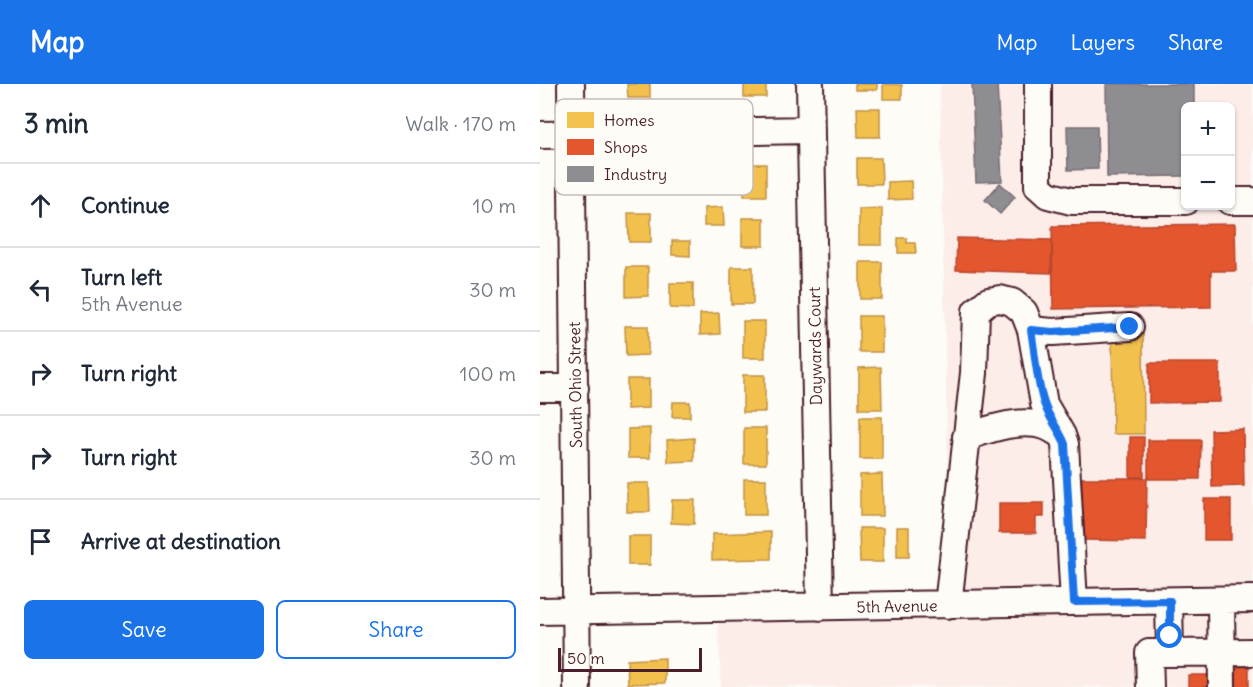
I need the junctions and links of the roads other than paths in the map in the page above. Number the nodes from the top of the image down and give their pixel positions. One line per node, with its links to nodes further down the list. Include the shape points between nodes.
1 (571, 84): 4 (street, South Ohio Street)
2 (810, 84): 5 (street, Daywards Court)
3 (1038, 84): 10 (street, via 1038,186 1048,195 1071,201)
4 (571, 99)
5 (811, 130): 6 (street); 24 (street, Daywards Court)
6 (753, 131)
7 (540, 135): 8 (street)
8 (555, 135)
9 (573, 195): 16 (street, South Ohio Street)
10 (1181, 201)
11 (1235, 201): 12 (street)
12 (1253, 201)
13 (1130, 327): 14 (street)
14 (1031, 330): 17 (street, via 1044,404); 18 (street, via 1024,312 1012,302 988,301 976,311)
15 (540, 388): 16 (street)
16 (575, 388): 25 (street, South Ohio Street)
17 (1062, 435): 18 (street, via 1043,425 1020,424); 22 (street)
18 (966, 437): 23 (street)
19 (1253, 599): 20 (street, 5th Avenue)
20 (1221, 600): 21 (street, 5th Avenue); 27 (street)
21 (1170, 601): 22 (street, 5th Avenue); 28 (street)
22 (1074, 602): 23 (street, 5th Avenue)
23 (948, 605): 24 (street, 5th Avenue)
24 (820, 608): 25 (street, 5th Avenue)
25 (576, 610): 26 (street, 5th Avenue); 30 (street, South Ohio Street)
26 (540, 611)
27 (1222, 644): 28 (street); 29 (street); 32 (street)
28 (1170, 645): 31 (street, via 1149,653)
29 (1253, 652)
30 (577, 687)
31 (1150, 687)
32 (1222, 687)

